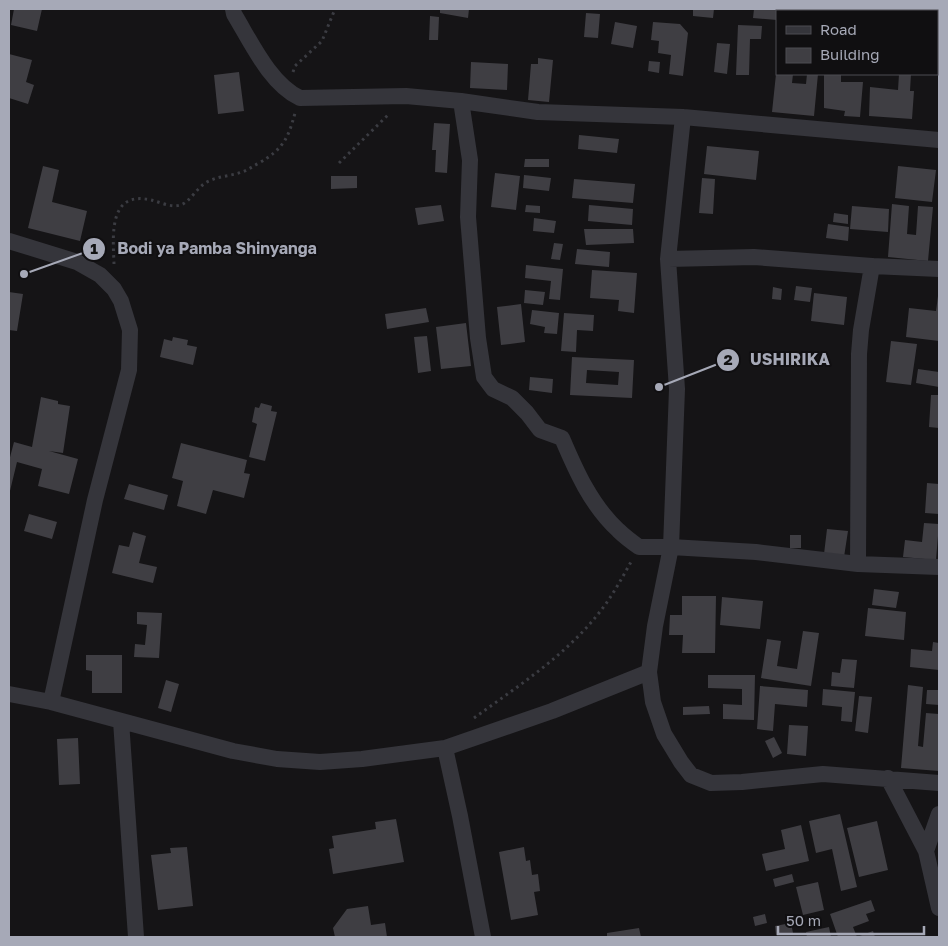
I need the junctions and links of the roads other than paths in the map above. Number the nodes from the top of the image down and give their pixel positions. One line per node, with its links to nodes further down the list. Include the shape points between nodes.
1 (233, 9): 2 (street, via 270,72 294,95 406,96)
2 (461, 101): 3 (street, via 538,112); 9 (street, via 470,160 468,217 484,377 493,389 512,398 540,430 562,438 593,501 617,530 639,547)
3 (683, 117): 4 (street); 6 (street)
4 (939, 140)
5 (9, 241): 14 (street, via 77,262 100,275 122,302 130,330 129,370 95,500)
6 (668, 259): 7 (street, via 754,257); 9 (street, via 677,388)
7 (872, 266): 8 (street); 10 (street, via 859,354)
8 (939, 269)
9 (671, 547): 10 (street, via 756,552); 12 (street)
10 (858, 564): 11 (street)
11 (939, 566)
12 (649, 672): 16 (street, via 552,711); 17 (street, via 653,702 664,734 691,775 711,783 823,774)
13 (9, 694): 14 (street)
14 (51, 702): 15 (street)
15 (121, 721): 16 (street, via 234,751 320,762); 22 (street)
16 (445, 748): 23 (street)
17 (888, 778): 18 (street); 20 (street)
18 (939, 783)
19 (939, 814): 20 (street)
20 (926, 852): 21 (street)
21 (939, 908)
22 (136, 937)
23 (482, 937)

